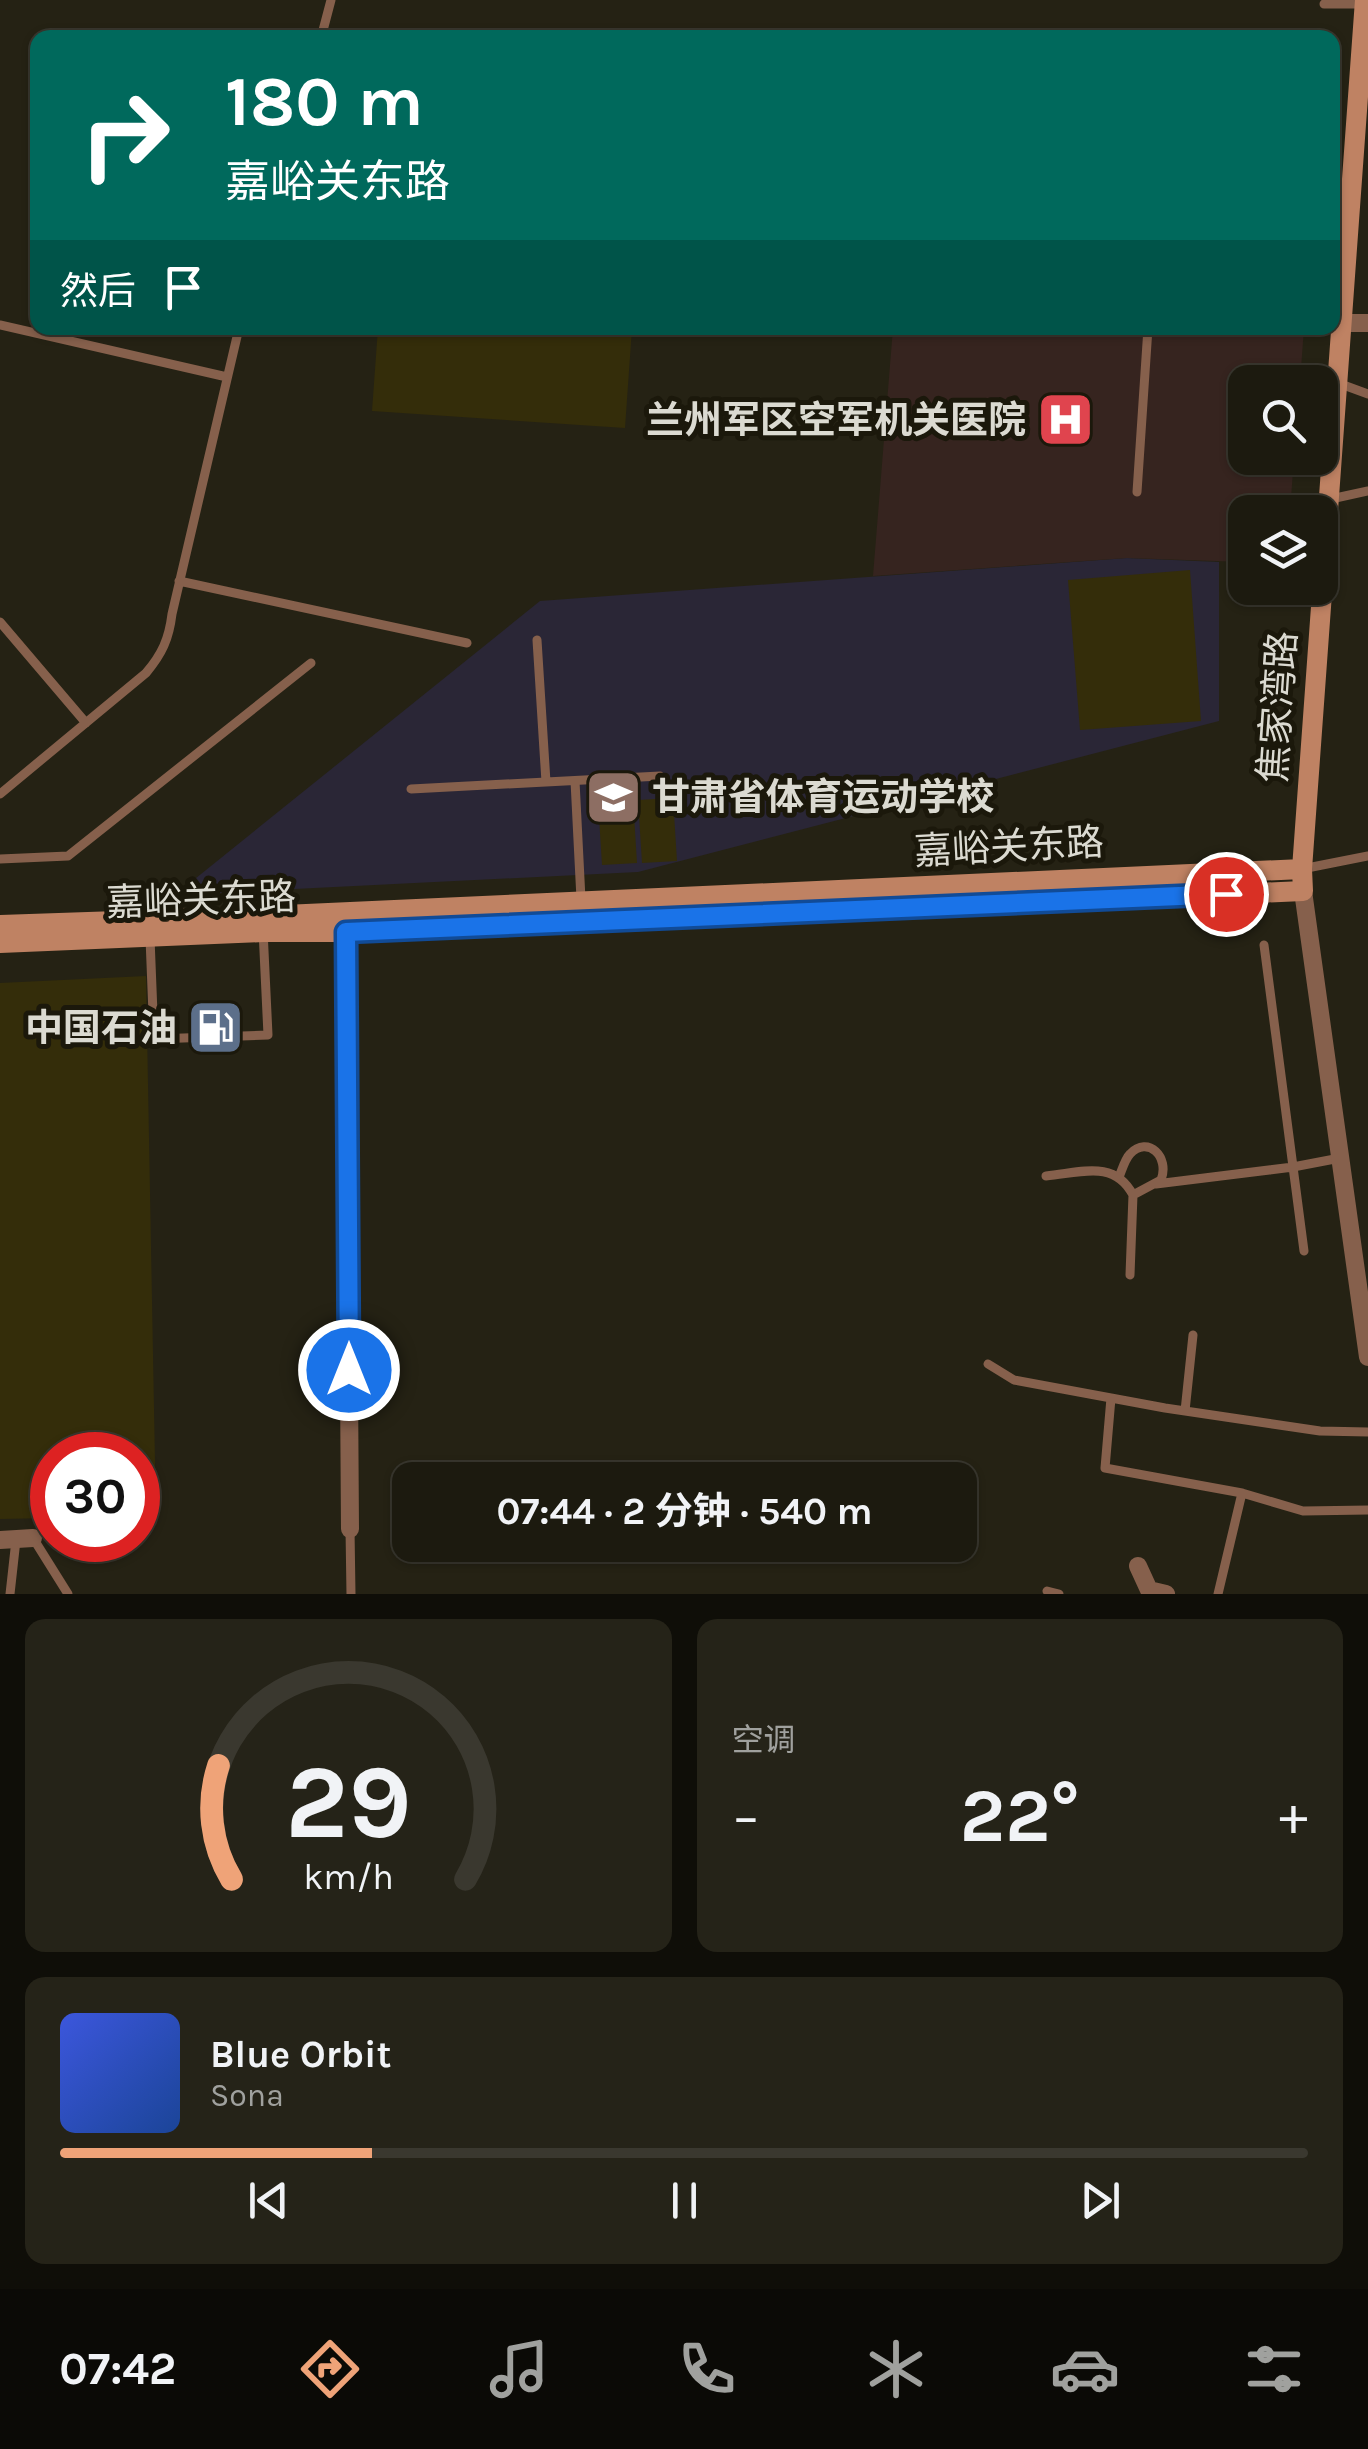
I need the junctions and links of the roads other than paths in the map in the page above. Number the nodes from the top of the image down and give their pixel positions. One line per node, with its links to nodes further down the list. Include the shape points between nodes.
1 (331, 0): 4 (lane)
2 (1364, 2): 3 (lane); 5 (main road, 焦家湾路)
3 (1324, 4)
4 (323, 30)
5 (1340, 286)
6 (1340, 322): 7 (street)
7 (1368, 323)
8 (0, 325): 9 (lane)
9 (30, 332)
10 (44, 335): 15 (lane)
11 (237, 335): 15 (lane)
12 (1148, 335): 19 (lane)
13 (1337, 335): 14 (main road, 焦家湾路)
14 (1337, 365)
15 (227, 377): 21 (lane)
16 (1338, 383): 17 (lane)
17 (1368, 394)
18 (1368, 491): 20 (lane)
19 (1137, 492)
20 (1338, 498)
21 (180, 581): 25 (lane); 27 (lane, via 160,656)
22 (1321, 605): 35 (main road, 焦家湾路)
23 (0, 622): 27 (lane)
24 (537, 640): 30 (lane)
25 (466, 643)
26 (311, 663): 34 (lane, via 68,856)
27 (86, 723): 32 (lane)
28 (660, 776): 29 (lane)
29 (575, 781): 30 (lane); 37 (lane)
30 (546, 782): 31 (lane)
31 (410, 790)
32 (0, 794)
33 (1368, 856): 35 (lane)
34 (0, 859)
35 (1302, 869): 36 (main road, 焦家湾路); 37 (main road, 嘉峪关东路)
36 (1303, 891): 41 (main road, 嘉峪关东路); 44 (street, 焦家湾路)
37 (582, 902): 39 (main road, 嘉峪关东路)
38 (0, 924): 40 (main road, 嘉峪关东路)
39 (263, 924): 40 (main road, 嘉峪关东路); 40 (lane, via 268,1035 154,1039); 41 (main road, 嘉峪关东路)
40 (149, 928): 42 (main road, 嘉峪关东路)
41 (346, 932): 60 (street)
42 (0, 943)
43 (1264, 945): 45 (lane)
44 (1340, 1158): 45 (lane); 53 (street, 焦家湾路)
45 (1293, 1167): 48 (lane); 50 (lane)
46 (1046, 1176): 47 (lane, via 1097,1170)
47 (1119, 1177): 48 (lane, via 1131,1153 1150,1148 1165,1167); 49 (lane)
48 (1156, 1184): 49 (lane)
49 (1133, 1195): 51 (lane)
50 (1304, 1250)
51 (1130, 1275)
52 (1194, 1334): 56 (lane)
53 (1368, 1357)
54 (988, 1364): 55 (lane, via 1014,1380)
55 (1111, 1398): 56 (lane); 58 (lane, via 1105,1468)
56 (1186, 1411): 57 (lane)
57 (1368, 1432)
58 (1242, 1493): 59 (lane, via 1303,1511); 69 (lane)
59 (1368, 1510)
60 (350, 1529): 67 (lane)
61 (16, 1539): 65 (lane); 66 (lane)
62 (1138, 1566): 64 (street)
63 (1047, 1591): 68 (lane)
64 (1152, 1593)
65 (10, 1594)
66 (68, 1594)
67 (351, 1594)
68 (1059, 1594)
69 (1218, 1594)

